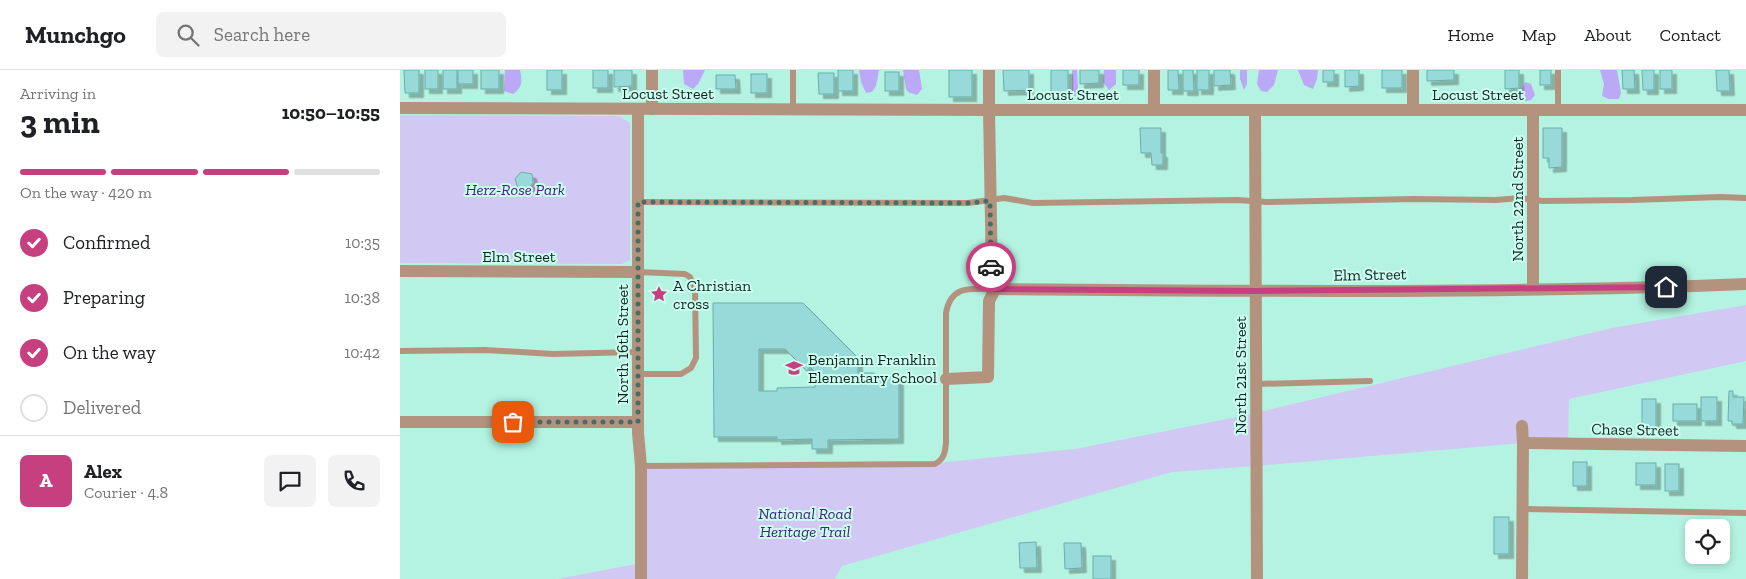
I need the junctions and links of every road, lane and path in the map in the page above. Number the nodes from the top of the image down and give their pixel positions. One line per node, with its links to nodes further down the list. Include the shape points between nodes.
1 (652, 70): 9 (street)
2 (793, 70): 10 (lane)
3 (989, 70): 11 (street)
4 (1154, 70): 12 (street)
5 (1413, 70): 14 (street)
6 (1558, 70): 16 (lane)
7 (400, 108): 8 (street, Locust Street)
8 (638, 109): 9 (street, Locust Street); 22 (street, North 16th Street)
9 (652, 109): 10 (street, Locust Street)
10 (793, 110): 11 (street, Locust Street)
11 (989, 110): 12 (street, Locust Street); 20 (street)
12 (1154, 110): 13 (street, Locust Street)
13 (1255, 110): 14 (street, Locust Street); 21 (street, North 21st Street)
14 (1413, 110): 15 (street, Locust Street)
15 (1533, 110): 16 (street, Locust Street); 19 (street, North 22nd Street)
16 (1558, 110): 17 (street, Locust Street)
17 (1746, 110)
18 (1746, 198): 19 (lane)
19 (1533, 200): 21 (lane); 27 (street, North 22nd Street)
20 (990, 201): 21 (lane, via 1004,198 1041,203); 22 (lane); 26 (street)
21 (1255, 201): 28 (street, North 21st Street)
22 (638, 202): 24 (street, North 16th Street)
23 (400, 271): 24 (street, Elm Street)
24 (638, 272): 30 (street, North 16th Street); 31 (lane, via 685,274 690,277 696,290 696,358 691,368 681,374)
25 (1746, 284): 27 (street, Elm Street)
26 (995, 289): 28 (street, Elm Street); 32 (lane, via 963,290 954,294 948,303); 32 (street, via 989,301 988,377)
27 (1533, 289): 28 (street, Elm Street)
28 (1256, 291): 34 (street, North 21st Street)
29 (400, 351): 30 (lane)
30 (638, 352): 31 (street, North 16th Street)
31 (638, 374): 36 (street, North 16th Street)
32 (946, 379): 40 (lane, via 945,453 935,464)
33 (1370, 381): 34 (lane)
34 (1256, 384): 44 (street, North 21st Street)
35 (400, 422): 36 (street)
36 (638, 422): 40 (street, North 16th Street)
37 (1522, 426): 38 (street)
38 (1524, 443): 39 (street, Chase Street); 41 (street)
39 (1746, 446)
40 (641, 466): 43 (street, North 16th Street)
41 (1523, 509): 42 (lane); 45 (street)
42 (1746, 512)
43 (641, 579)
44 (1257, 579)
45 (1522, 579)

